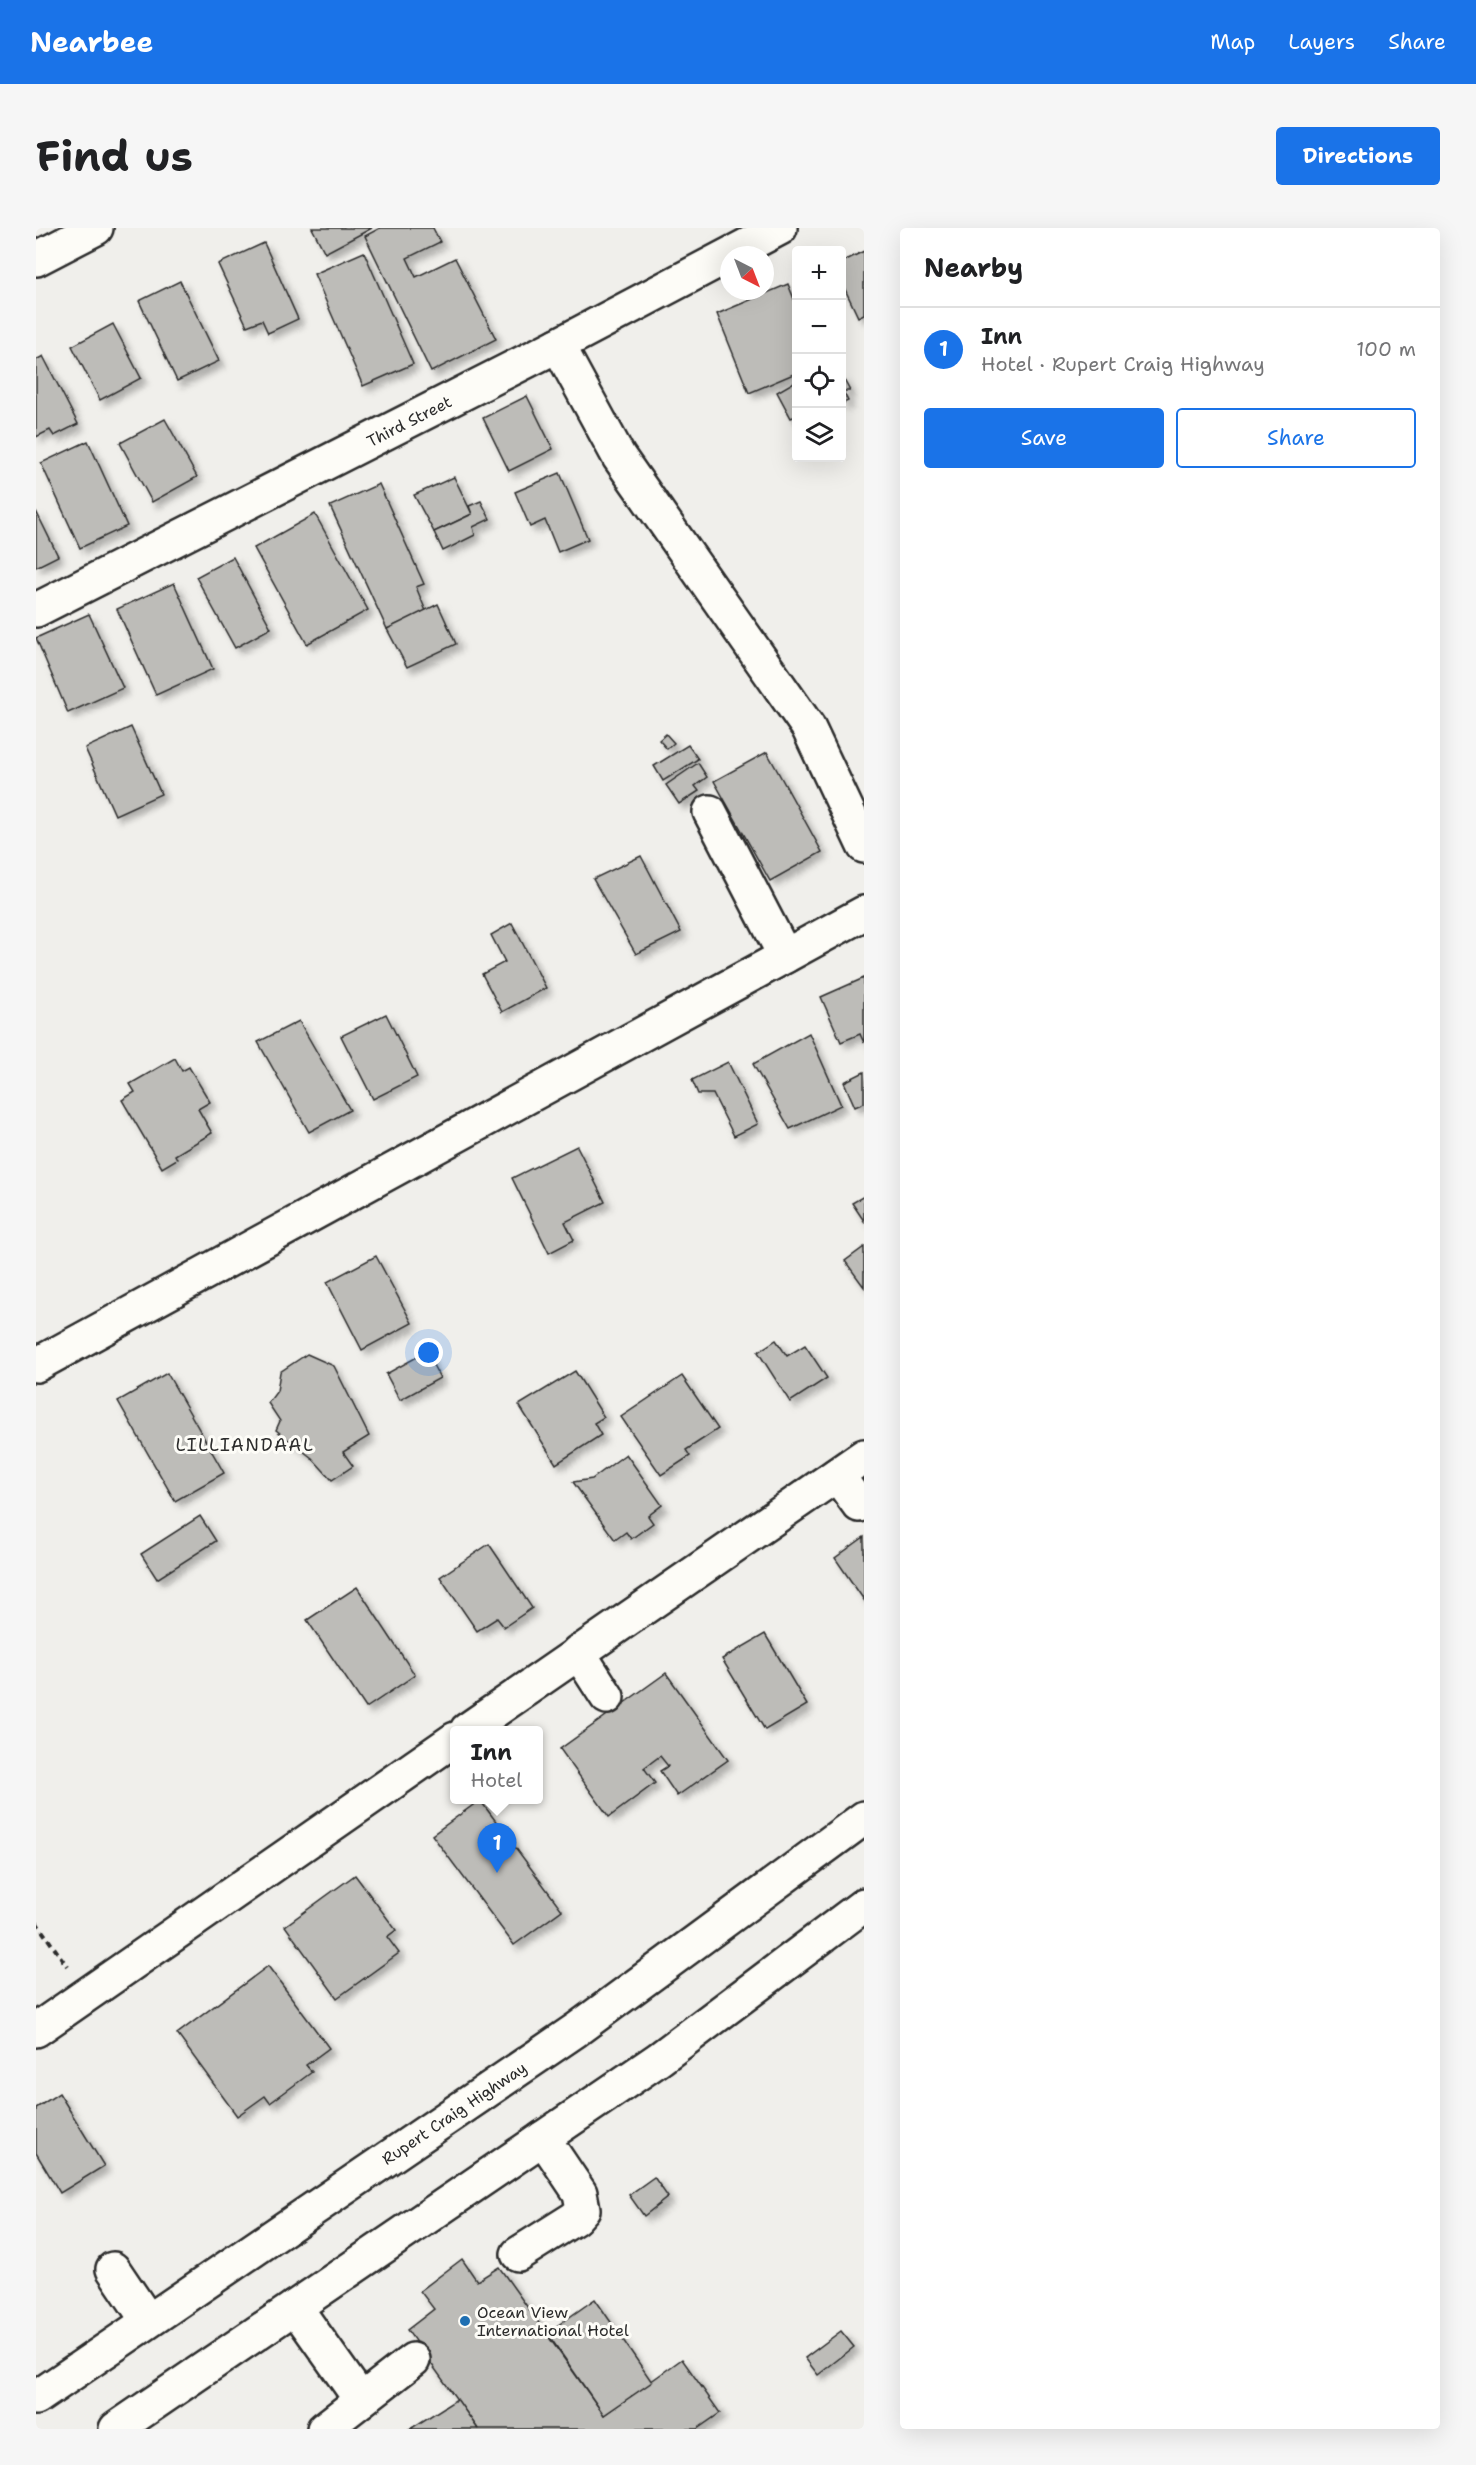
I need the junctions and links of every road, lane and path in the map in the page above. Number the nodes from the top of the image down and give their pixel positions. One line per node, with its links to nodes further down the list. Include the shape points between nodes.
1 (96, 228): 3 (street)
2 (780, 228): 4 (street, Third Street)
3 (36, 259)
4 (558, 345): 5 (street, Third Street); 7 (street, via 619,457 808,728)
5 (36, 610)
6 (710, 812): 9 (street)
7 (864, 846)
8 (864, 913): 9 (street)
9 (784, 956): 10 (street)
10 (36, 1365)
11 (864, 1456): 12 (street)
12 (837, 1475): 13 (street); 14 (street)
13 (859, 1505)
14 (578, 1652): 15 (street); 16 (street)
15 (607, 1697)
16 (473, 1726)
17 (450, 1742): 21 (street)
18 (864, 1818): 27 (street, Rupert Craig Highway, via 576,2030)
19 (864, 1905): 23 (street, via 659,2059)
20 (36, 1922): 21 (path)
21 (88, 1996): 22 (street)
22 (36, 2030)
23 (543, 2138): 24 (street, via 580,2193 583,2209); 26 (street)
24 (518, 2254)
25 (113, 2270): 27 (street)
26 (295, 2307): 30 (street); 31 (street)
27 (148, 2321): 29 (street, Rupert Craig Highway)
28 (413, 2360): 30 (street)
29 (36, 2398)
30 (361, 2400): 32 (street)
31 (116, 2429)
32 (324, 2429)

